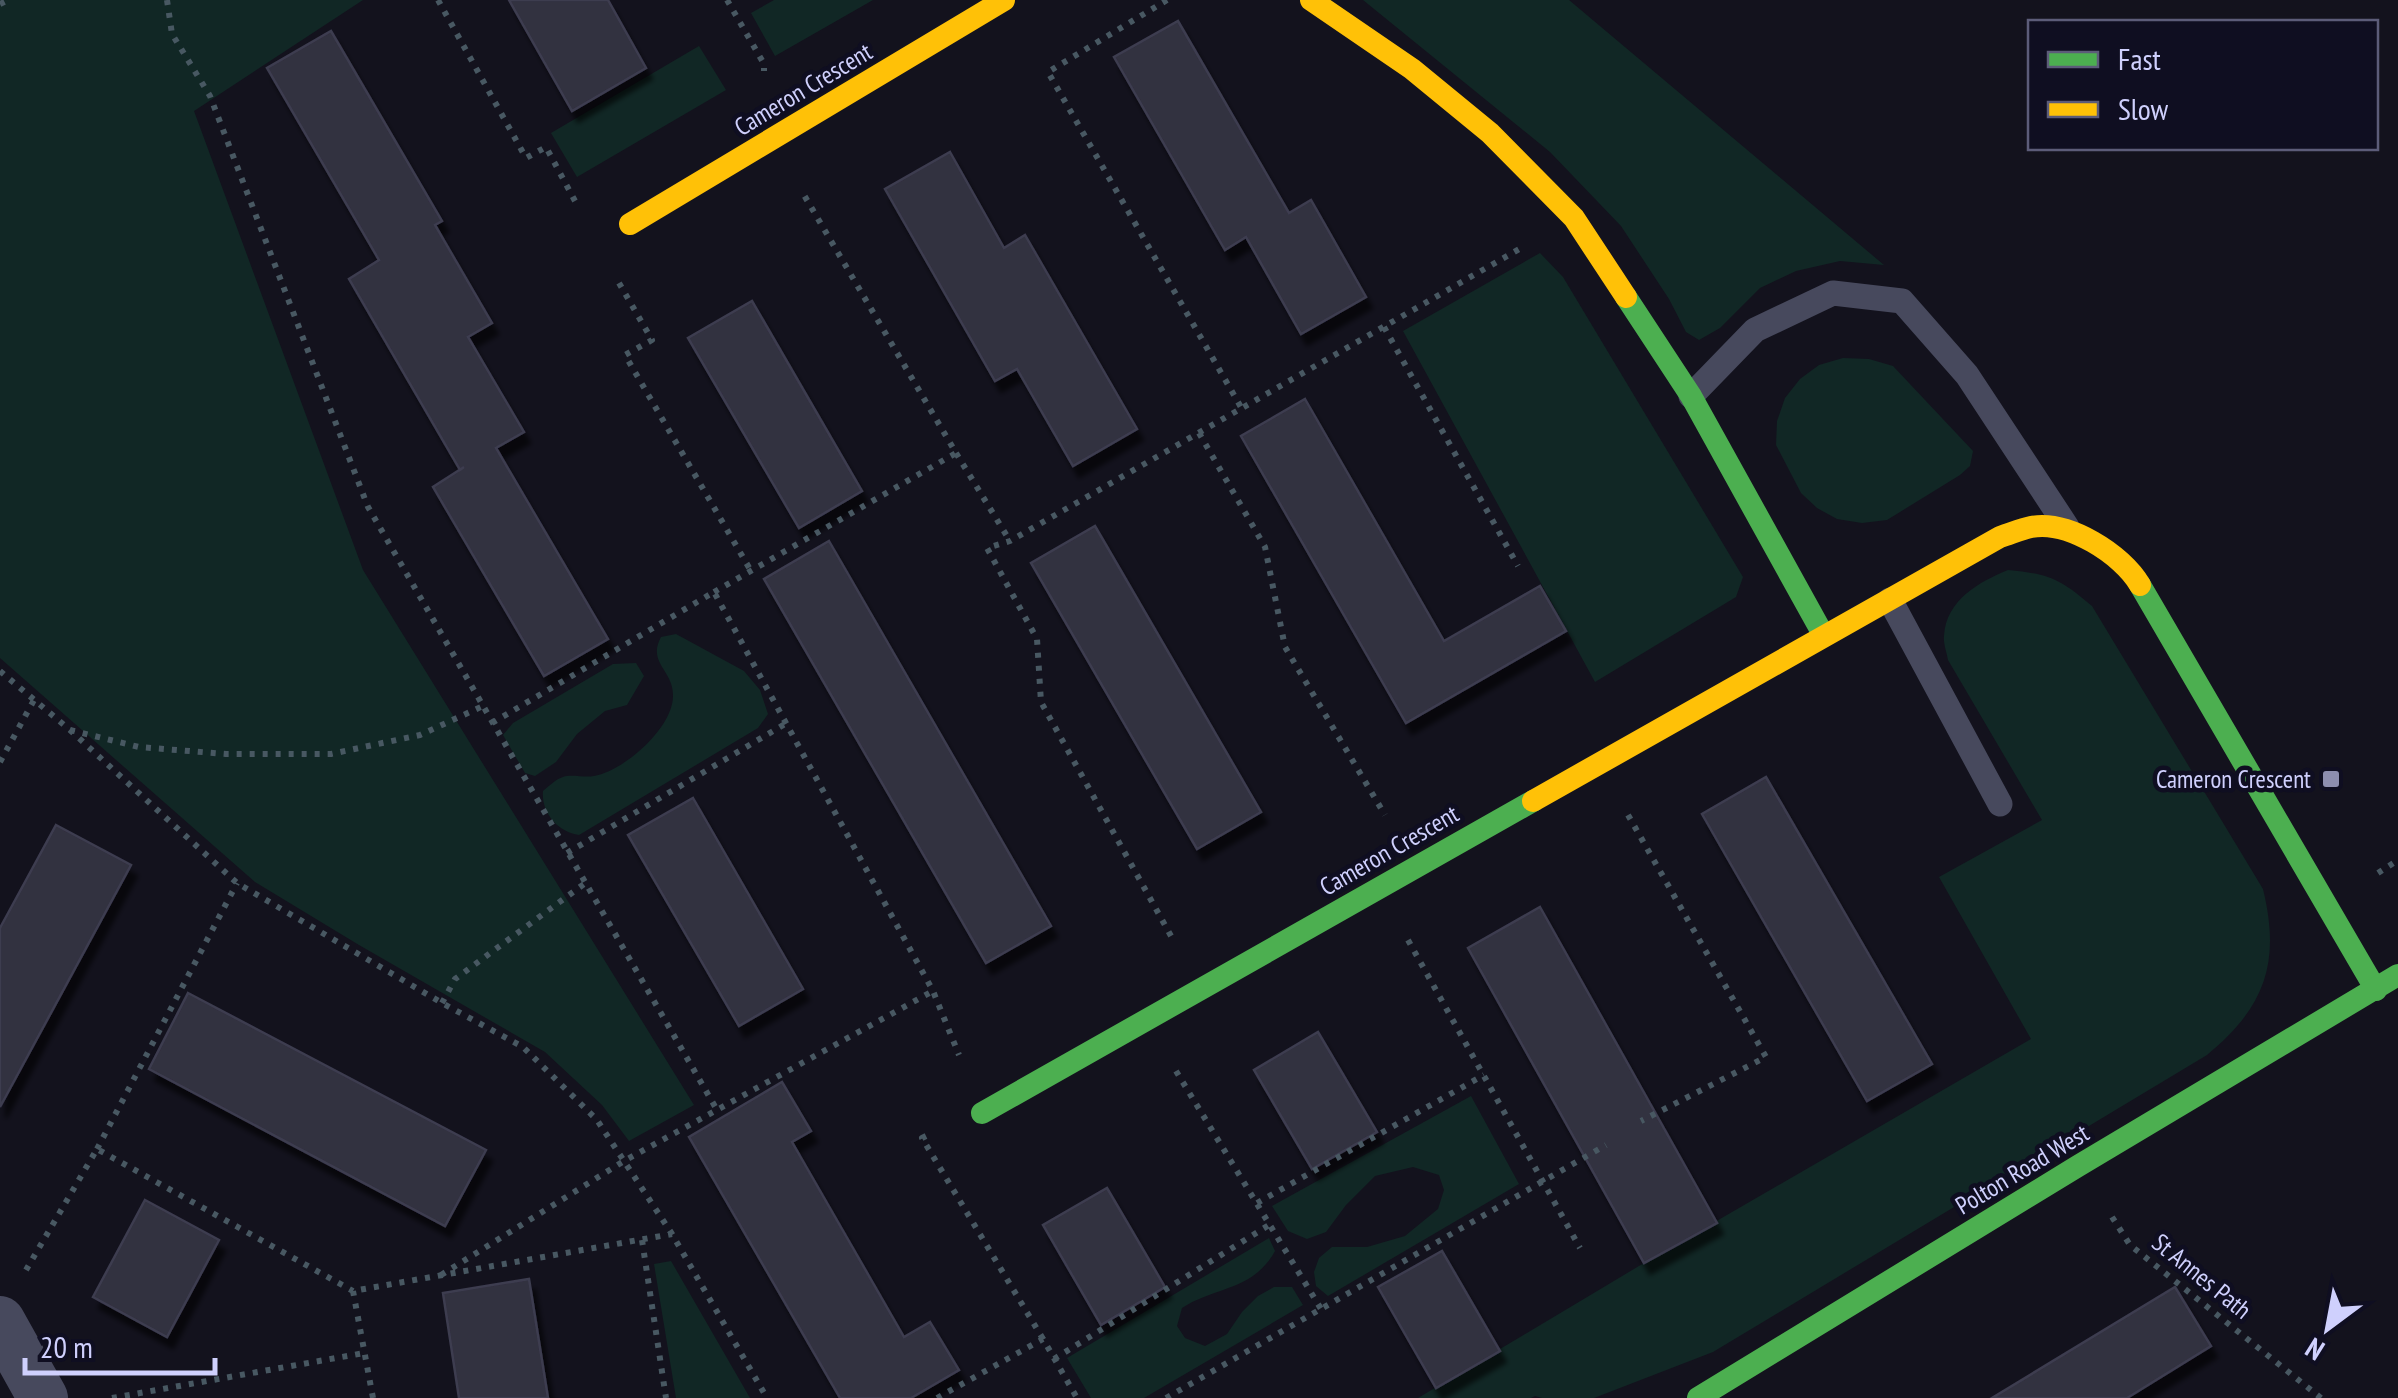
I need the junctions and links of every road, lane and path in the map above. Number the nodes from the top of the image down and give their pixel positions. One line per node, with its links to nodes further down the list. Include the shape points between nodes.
1 (8, 0): 8 (path)
2 (167, 0): 27 (path, via 172,34 210,96 368,507)
3 (438, 0): 12 (path, via 526,158 546,147)
4 (727, 0): 9 (path, via 764,64)
5 (1004, 0): 9 (street, Cameron Crescent)
6 (1167, 0): 15 (path, via 1048,72)
7 (1311, 0): 10 (street, via 1490,133)
8 (0, 4)
9 (772, 140): 11 (street, Cameron Crescent); 17 (path)
10 (1574, 218): 13 (path); 14 (street)
11 (630, 224): 12 (path)
12 (596, 242): 21 (path, via 652,340 625,355)
13 (1384, 327): 15 (path); 20 (path)
14 (1692, 396): 18 (lane, via 1755,330 1833,293 1902,301 1967,376); 24 (street)
15 (1242, 409): 16 (path)
16 (1200, 433): 19 (path); 35 (path, via 1265,548 1285,647)
17 (956, 452): 19 (path); 21 (path)
18 (2069, 531): 23 (street, Cameron Crescent, via 2034,526 2000,536); 42 (street, Cameron Crescent, via 2105,548 2134,576)
19 (1010, 541): 40 (path, via 987,548 1037,639 1041,702)
20 (1518, 566)
21 (751, 571): 22 (path)
22 (714, 592): 28 (path); 29 (path)
23 (1890, 600): 24 (street, Cameron Crescent); 33 (lane)
24 (1824, 636): 32 (street, Cameron Crescent)
25 (0, 671): 26 (path)
26 (34, 700): 30 (path); 31 (path)
27 (483, 706): 28 (path); 30 (path, via 420,735 332,754 139,747)
28 (492, 723): 34 (path)
29 (785, 724): 34 (path); 41 (path)
30 (70, 730): 36 (path)
31 (0, 762)
32 (1599, 764): 35 (street, Cameron Crescent); 48 (path, via 1766,1057)
33 (2000, 804)
34 (566, 852): 37 (path)
35 (1416, 867): 38 (street, Cameron Crescent)
36 (238, 883): 43 (path); 50 (path)
37 (584, 884): 43 (path, via 455,980); 46 (path)
38 (1378, 888): 40 (street, Cameron Crescent); 45 (path)
39 (2398, 975): 42 (street, Polton Road West)
40 (1201, 989): 44 (street, Cameron Crescent)
41 (933, 990): 46 (path); 47 (path)
42 (2376, 990): 52 (street, Polton Road West)
43 (442, 1003): 51 (path, via 523,1047 597,1120)
44 (1145, 1020): 47 (street, Cameron Crescent); 54 (path)
45 (1484, 1075): 53 (path); 54 (path)
46 (717, 1110): 51 (path)
47 (982, 1113): 63 (path, via 922,1138)
48 (1641, 1121)
49 (1606, 1145): 53 (path)
50 (97, 1149): 60 (path); 61 (path)
51 (624, 1161): 56 (path); 59 (path)
52 (2078, 1166): 74 (street, Polton Road West); 75 (path, St Annes Path, via 2130,1245)
53 (1542, 1182): 58 (path); 62 (path)
54 (1257, 1203): 55 (path)
55 (1270, 1224): 62 (path); 65 (path)
56 (672, 1234): 57 (path); 70 (path)
57 (642, 1240): 59 (path); 69 (path)
58 (1580, 1248)
59 (441, 1276): 60 (path)
60 (353, 1292): 64 (path)
61 (10, 1301): 66 (street)
62 (1321, 1309): 73 (path)
63 (1042, 1339): 65 (path); 71 (path)
64 (364, 1353): 67 (path); 68 (path)
65 (1054, 1359): 72 (path)
66 (43, 1398)
67 (112, 1398)
68 (373, 1398)
69 (666, 1398)
70 (767, 1398)
71 (936, 1398)
72 (1077, 1398)
73 (1166, 1398)
74 (1698, 1398)
75 (2321, 1398)

